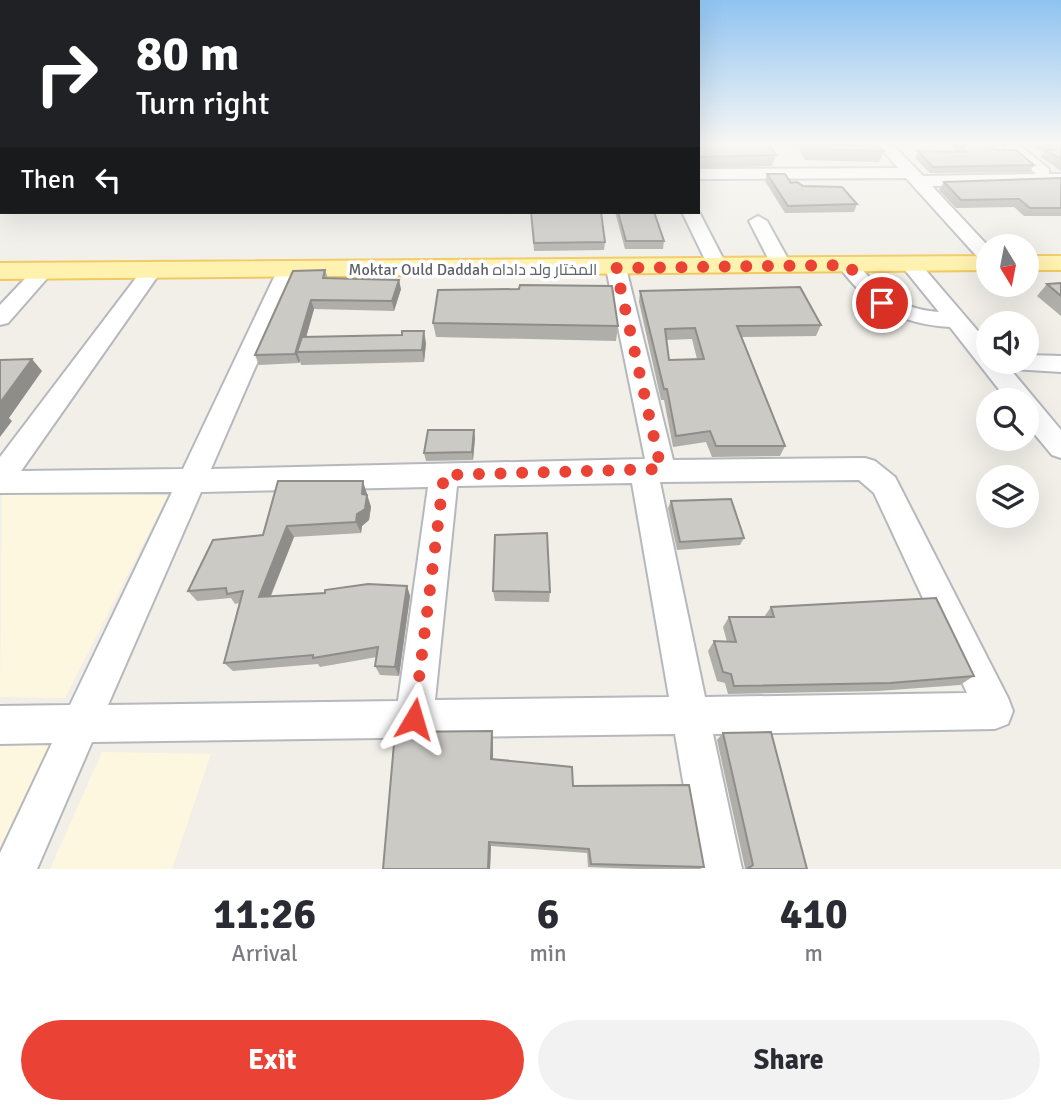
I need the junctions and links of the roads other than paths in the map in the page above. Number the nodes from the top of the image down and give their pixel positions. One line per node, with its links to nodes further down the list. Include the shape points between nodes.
1 (923, 186): 4 (street)
2 (692, 214): 11 (street)
3 (758, 221): 10 (street)
4 (976, 246)
5 (976, 261): 8 (main road, Moktar Ould Daddah المختار ولد داداه)
6 (1040, 263): 7 (main road)
7 (1061, 263)
8 (910, 264): 9 (main road, Moktar Ould Daddah المختار ولد داداه); 18 (street)
9 (848, 265): 10 (main road, Moktar Ould Daddah المختار ولد داداه); 18 (street, via 870,293 891,308 918,318)
10 (782, 266): 11 (main road, Moktar Ould Daddah المختار ولد داداه)
11 (717, 267): 12 (main road, Moktar Ould Daddah المختار ولد داداه)
12 (616, 268): 13 (main road, Moktar Ould Daddah المختار ولد داداه); 26 (street)
13 (288, 269): 14 (main road, Moktar Ould Daddah المختار ولد داداه); 29 (street)
14 (152, 270): 16 (main road, Moktar Ould Daddah المختار ولد داداه); 28 (street)
15 (0, 271): 16 (main road, Moktar Ould Daddah المختار ولد داداه)
16 (43, 271): 17 (street)
17 (0, 318)
18 (956, 320): 19 (street)
19 (976, 344)
20 (1039, 363): 21 (street)
21 (1061, 364)
22 (1000, 374): 23 (street)
23 (1012, 388)
24 (1039, 422): 25 (street)
25 (1061, 449)
26 (652, 469): 27 (street); 30 (street); 30 (street, via 865,469 878,477 995,711)
27 (444, 475): 29 (street); 31 (street)
28 (0, 480): 29 (street)
29 (191, 482): 32 (street)
30 (692, 715): 31 (street); 35 (street)
31 (414, 719): 32 (street)
32 (80, 724): 33 (street); 34 (street)
33 (0, 725)
34 (15, 869)
35 (720, 869)

